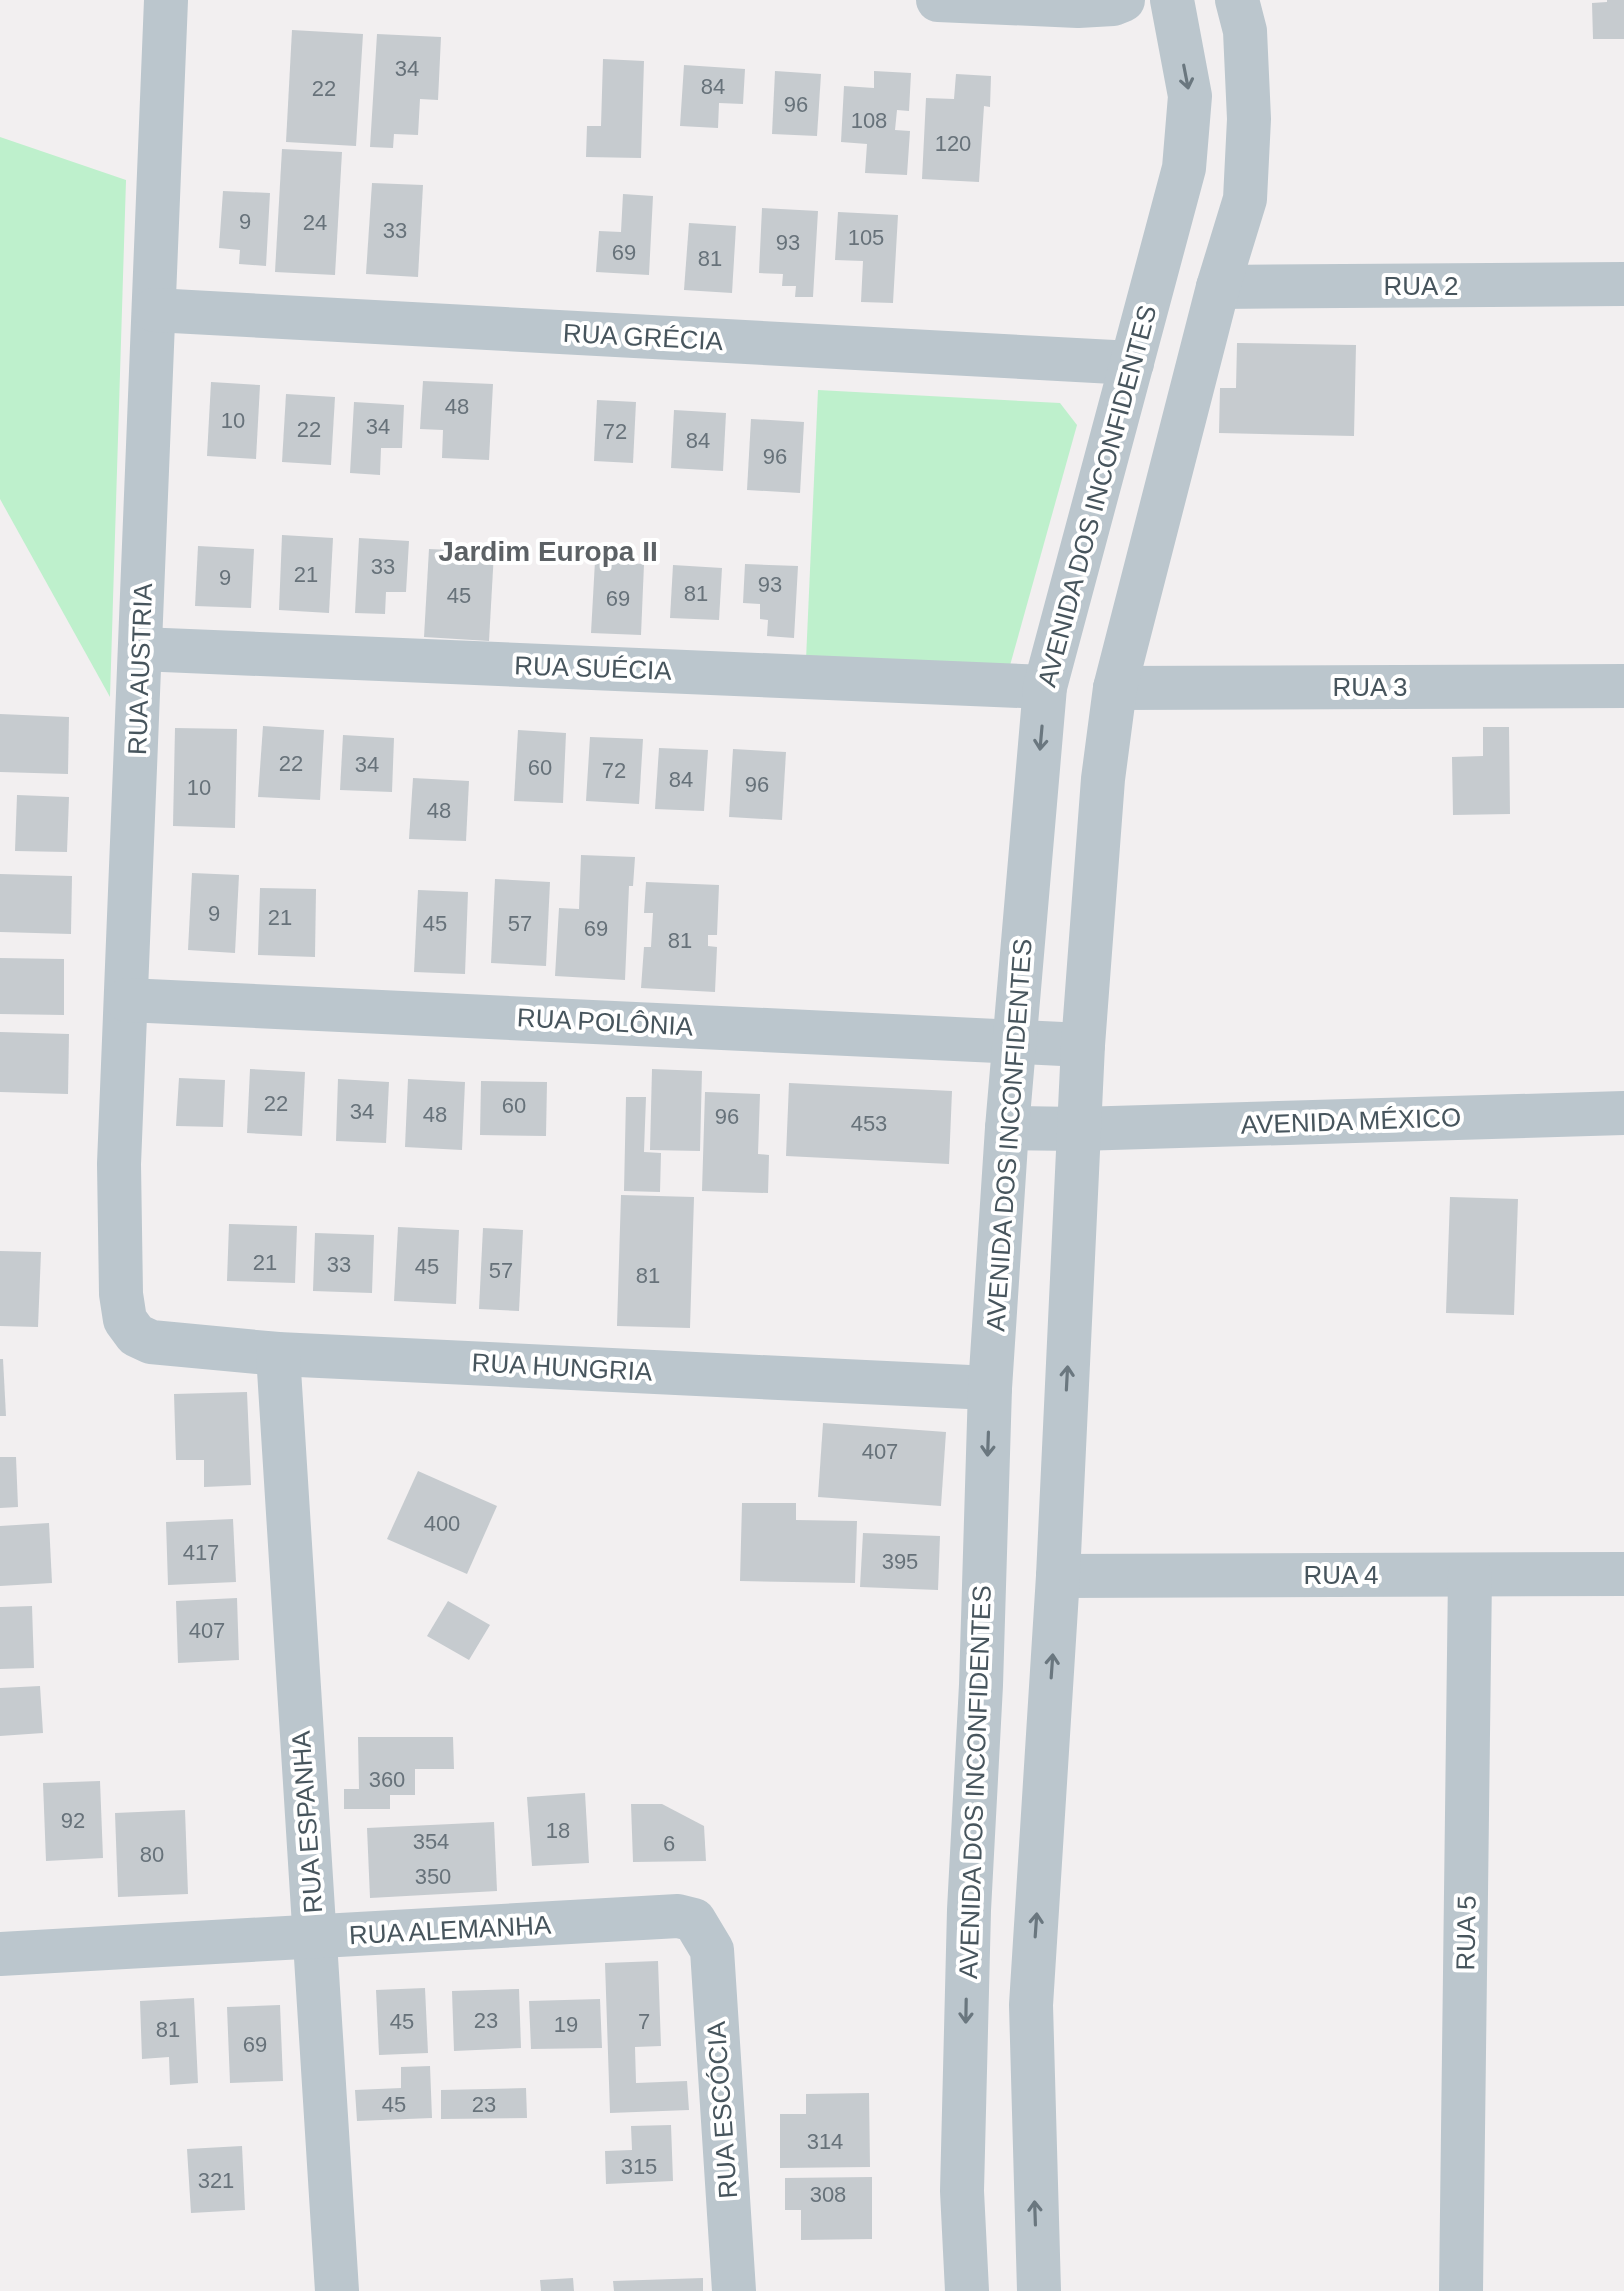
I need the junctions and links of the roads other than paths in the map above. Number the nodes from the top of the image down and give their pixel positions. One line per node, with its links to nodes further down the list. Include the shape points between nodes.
1 (166, 0): 8 (street, RUA AUSTRIA)
2 (938, 0): 3 (street, via 1078,6)
3 (1123, 0)
4 (1172, 0): 9 (street, AVENIDA DOS INCONFIDENTES, one-way to 9, via 1190,96 1184,168)
5 (1237, 0): 7 (street, via 1245,31 1249,119 1245,199)
6 (1624, 284): 7 (street, RUA 2)
7 (1218, 287): 13 (street)
8 (154, 310): 9 (street, RUA GRÉCIA); 10 (street, RUA AUSTRIA)
9 (1132, 363): 12 (street, AVENIDA DOS INCONFIDENTES)
10 (140, 649): 12 (street, RUA SUÉCIA); 14 (street, RUA AUSTRIA)
11 (1624, 686): 13 (street, RUA 3)
12 (1045, 687): 15 (street, AVENIDA DOS INCONFIDENTES, one-way to 15)
13 (1115, 688): 16 (street)
14 (127, 1000): 15 (street, RUA POLÔNIA); 20 (street, RUA AUSTRIA, via 119,1164 121,1294 125,1320)
15 (1016, 1041): 16 (street, RUA POLÔNIA); 18 (street, AVENIDA DOS INCONFIDENTES)
16 (1083, 1045): 19 (street)
17 (1624, 1113): 19 (street, AVENIDA MÉXICO)
18 (1007, 1128): 19 (street, AVENIDA MÉXICO); 22 (street, AVENIDA DOS INCONFIDENTES)
19 (1078, 1129): 25 (street, one-way to 19)
20 (136, 1335): 21 (street, RUA HUNGRIA, via 151,1342)
21 (278, 1354): 22 (street, RUA HUNGRIA); 27 (street, RUA ESPANHA)
22 (990, 1388): 31 (street, AVENIDA DOS INCONFIDENTES, one-way to 31, via 968,1941 962,2191)
23 (1624, 1574): 24 (street, RUA 4)
24 (1470, 1575): 25 (street, RUA 4); 33 (street, RUA 5)
25 (1058, 1576): 32 (street, one-way to 25, via 1031,2005)
26 (703, 1931): 27 (street, RUA ALEMANHA, via 694,1920 678,1916); 30 (street, RUA ESCÓCIA, via 712,1950)
27 (314, 1938): 28 (street, RUA ALEMANHA); 29 (street, RUA ESPANHA)
28 (0, 1954)
29 (337, 2291)
30 (734, 2291)
31 (967, 2291)
32 (1039, 2291)
33 (1461, 2291)

